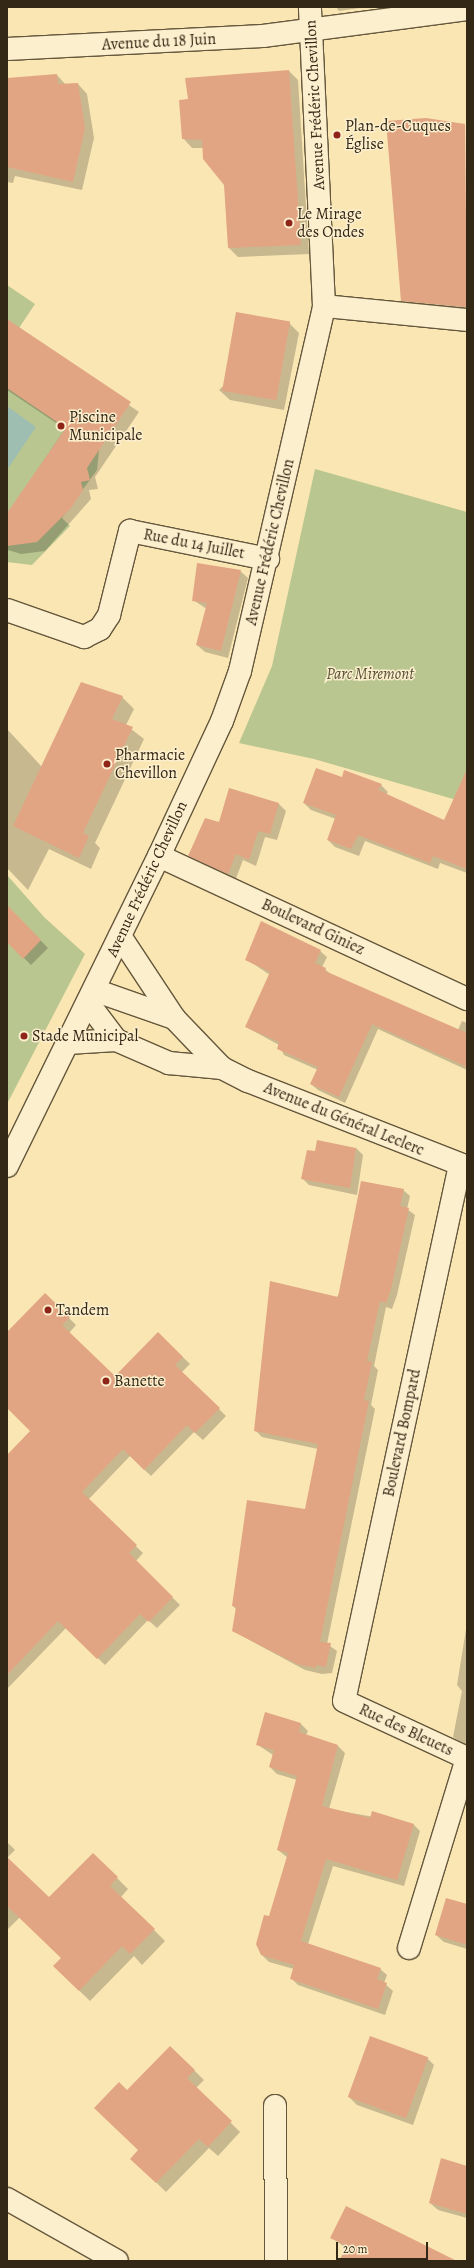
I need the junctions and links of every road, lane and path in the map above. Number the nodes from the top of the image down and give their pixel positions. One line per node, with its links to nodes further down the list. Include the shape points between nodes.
1 (310, 7): 3 (street, Avenue Frédéric Chevillon)
2 (467, 9): 3 (street, Avenue du 18 Juin)
3 (311, 31): 4 (street, Avenue du 18 Juin); 5 (street, Avenue Frédéric Chevillon)
4 (7, 49)
5 (324, 306): 6 (street); 7 (street, Avenue Frédéric Chevillon)
6 (467, 320)
7 (268, 559): 8 (street, Rue du 14 Juillet, via 130,531 109,614 100,629 84,637); 9 (street, Avenue Frédéric Chevillon, via 240,671 222,721)
8 (7, 610)
9 (159, 856): 10 (street, Avenue Frédéric Chevillon); 12 (street, Boulevard Giniez)
10 (120, 936): 11 (street, Avenue Frédéric Chevillon); 13 (street, Avenue du Général Leclerc)
11 (91, 997): 13 (street, Avenue du Général Leclerc); 14 (street, Avenue du Général Leclerc); 15 (street, Avenue Frédéric Chevillon)
12 (467, 999)
13 (174, 1018): 16 (street, Avenue du Général Leclerc)
14 (116, 1040): 15 (street, Avenue du Général Leclerc); 16 (street, Avenue du Général Leclerc, via 169,1063)
15 (68, 1043): 17 (street, Avenue Frédéric Chevillon)
16 (222, 1068): 18 (street, Avenue du Général Leclerc)
17 (7, 1166)
18 (463, 1166): 19 (street, Boulevard Bompard)
19 (344, 1701): 20 (street, Rue des Bleuets)
20 (467, 1758): 21 (street)
21 (409, 1948)
22 (276, 2106): 25 (street)
23 (7, 2199): 24 (street)
24 (117, 2261)
25 (276, 2261)

